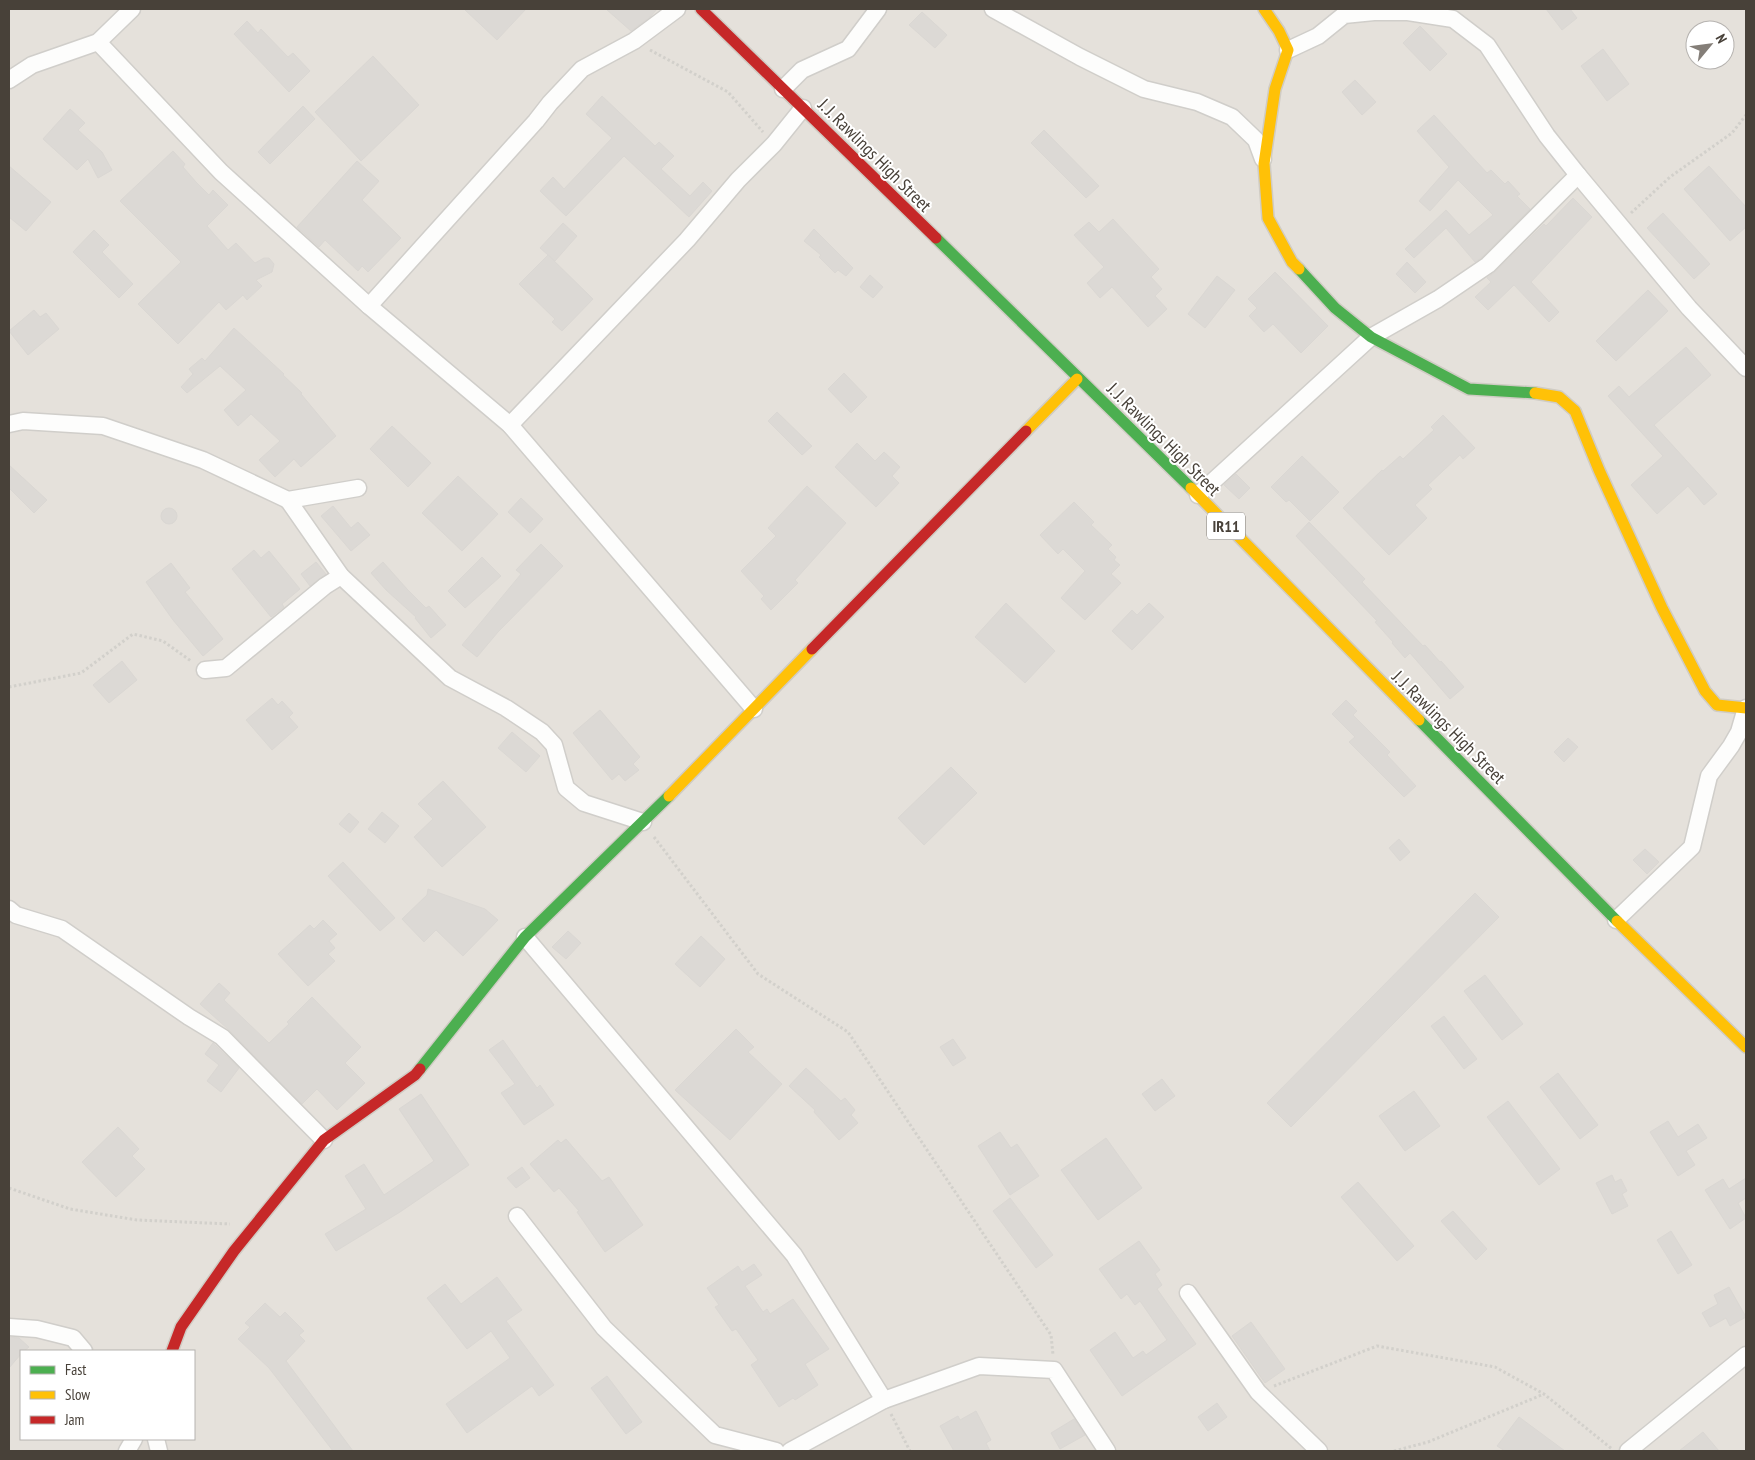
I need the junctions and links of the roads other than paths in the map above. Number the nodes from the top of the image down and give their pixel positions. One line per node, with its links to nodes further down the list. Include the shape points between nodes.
1 (132, 9): 7 (street)
2 (677, 9): 14 (street, via 634,41 582,69)
3 (701, 9): 10 (street, J. J. Rawlings High Street / IR11)
4 (878, 9): 10 (street, via 848,49 802,70)
5 (993, 9): 12 (street, via 1144,89 1197,102 1232,117 1256,140)
6 (1264, 9): 8 (street)
7 (98, 42): 9 (street, via 32,65); 14 (street, via 221,172)
8 (1288, 50): 12 (street, via 1275,89); 13 (street, via 1318,36 1344,15 1408,12 1453,19 1486,45 1547,136)
9 (9, 80)
10 (783, 89): 11 (street, J. J. Rawlings High Street / IR11)
11 (803, 108): 17 (street, J. J. Rawlings High Street / IR11); 19 (street, via 687,240)
12 (1264, 164): 15 (street, via 1268,218 1292,262 1335,308)
13 (1578, 175): 15 (street, via 1488,265 1438,299); 16 (street, via 1689,308)
14 (369, 306): 19 (street)
15 (1372, 337): 21 (street); 25 (street, via 1469,389 1559,397 1575,411 1662,608 1705,691 1717,705)
16 (1746, 368)
17 (1078, 379): 21 (street, J. J. Rawlings High Street / IR11); 26 (street)
18 (9, 424): 22 (street, via 23,421 103,426 203,460)
19 (510, 425): 26 (street)
20 (358, 488): 22 (street)
21 (1198, 496): 30 (street, J. J. Rawlings High Street / IR11)
22 (288, 500): 23 (street)
23 (341, 576): 24 (street, via 226,668); 28 (street, via 450,678 542,732 554,745 566,788 584,803)
24 (205, 670)
25 (1746, 708): 27 (street)
26 (754, 709): 28 (street)
27 (1743, 734): 30 (street, via 1709,776 1692,847)
28 (643, 822): 31 (street)
29 (11, 914): 33 (street, via 62,929 222,1038)
30 (1616, 920): 32 (street, J. J. Rawlings High Street / IR11)
31 (525, 937): 33 (street, via 415,1075); 40 (street, via 794,1255)
32 (1746, 1048)
33 (324, 1140): 38 (street, via 234,1250 181,1327)
34 (517, 1216): 43 (street, via 604,1328 715,1435)
35 (1188, 1293): 46 (street, via 1258,1392)
36 (9, 1328): 37 (street, via 37,1329 73,1338)
37 (83, 1350)
38 (172, 1350)
39 (1746, 1355): 47 (street)
40 (884, 1400): 44 (street); 45 (street, via 979,1366 1054,1370)
41 (133, 1440): 42 (street)
42 (127, 1451)
43 (776, 1451)
44 (790, 1451)
45 (1107, 1451)
46 (1319, 1451)
47 (1628, 1451)

